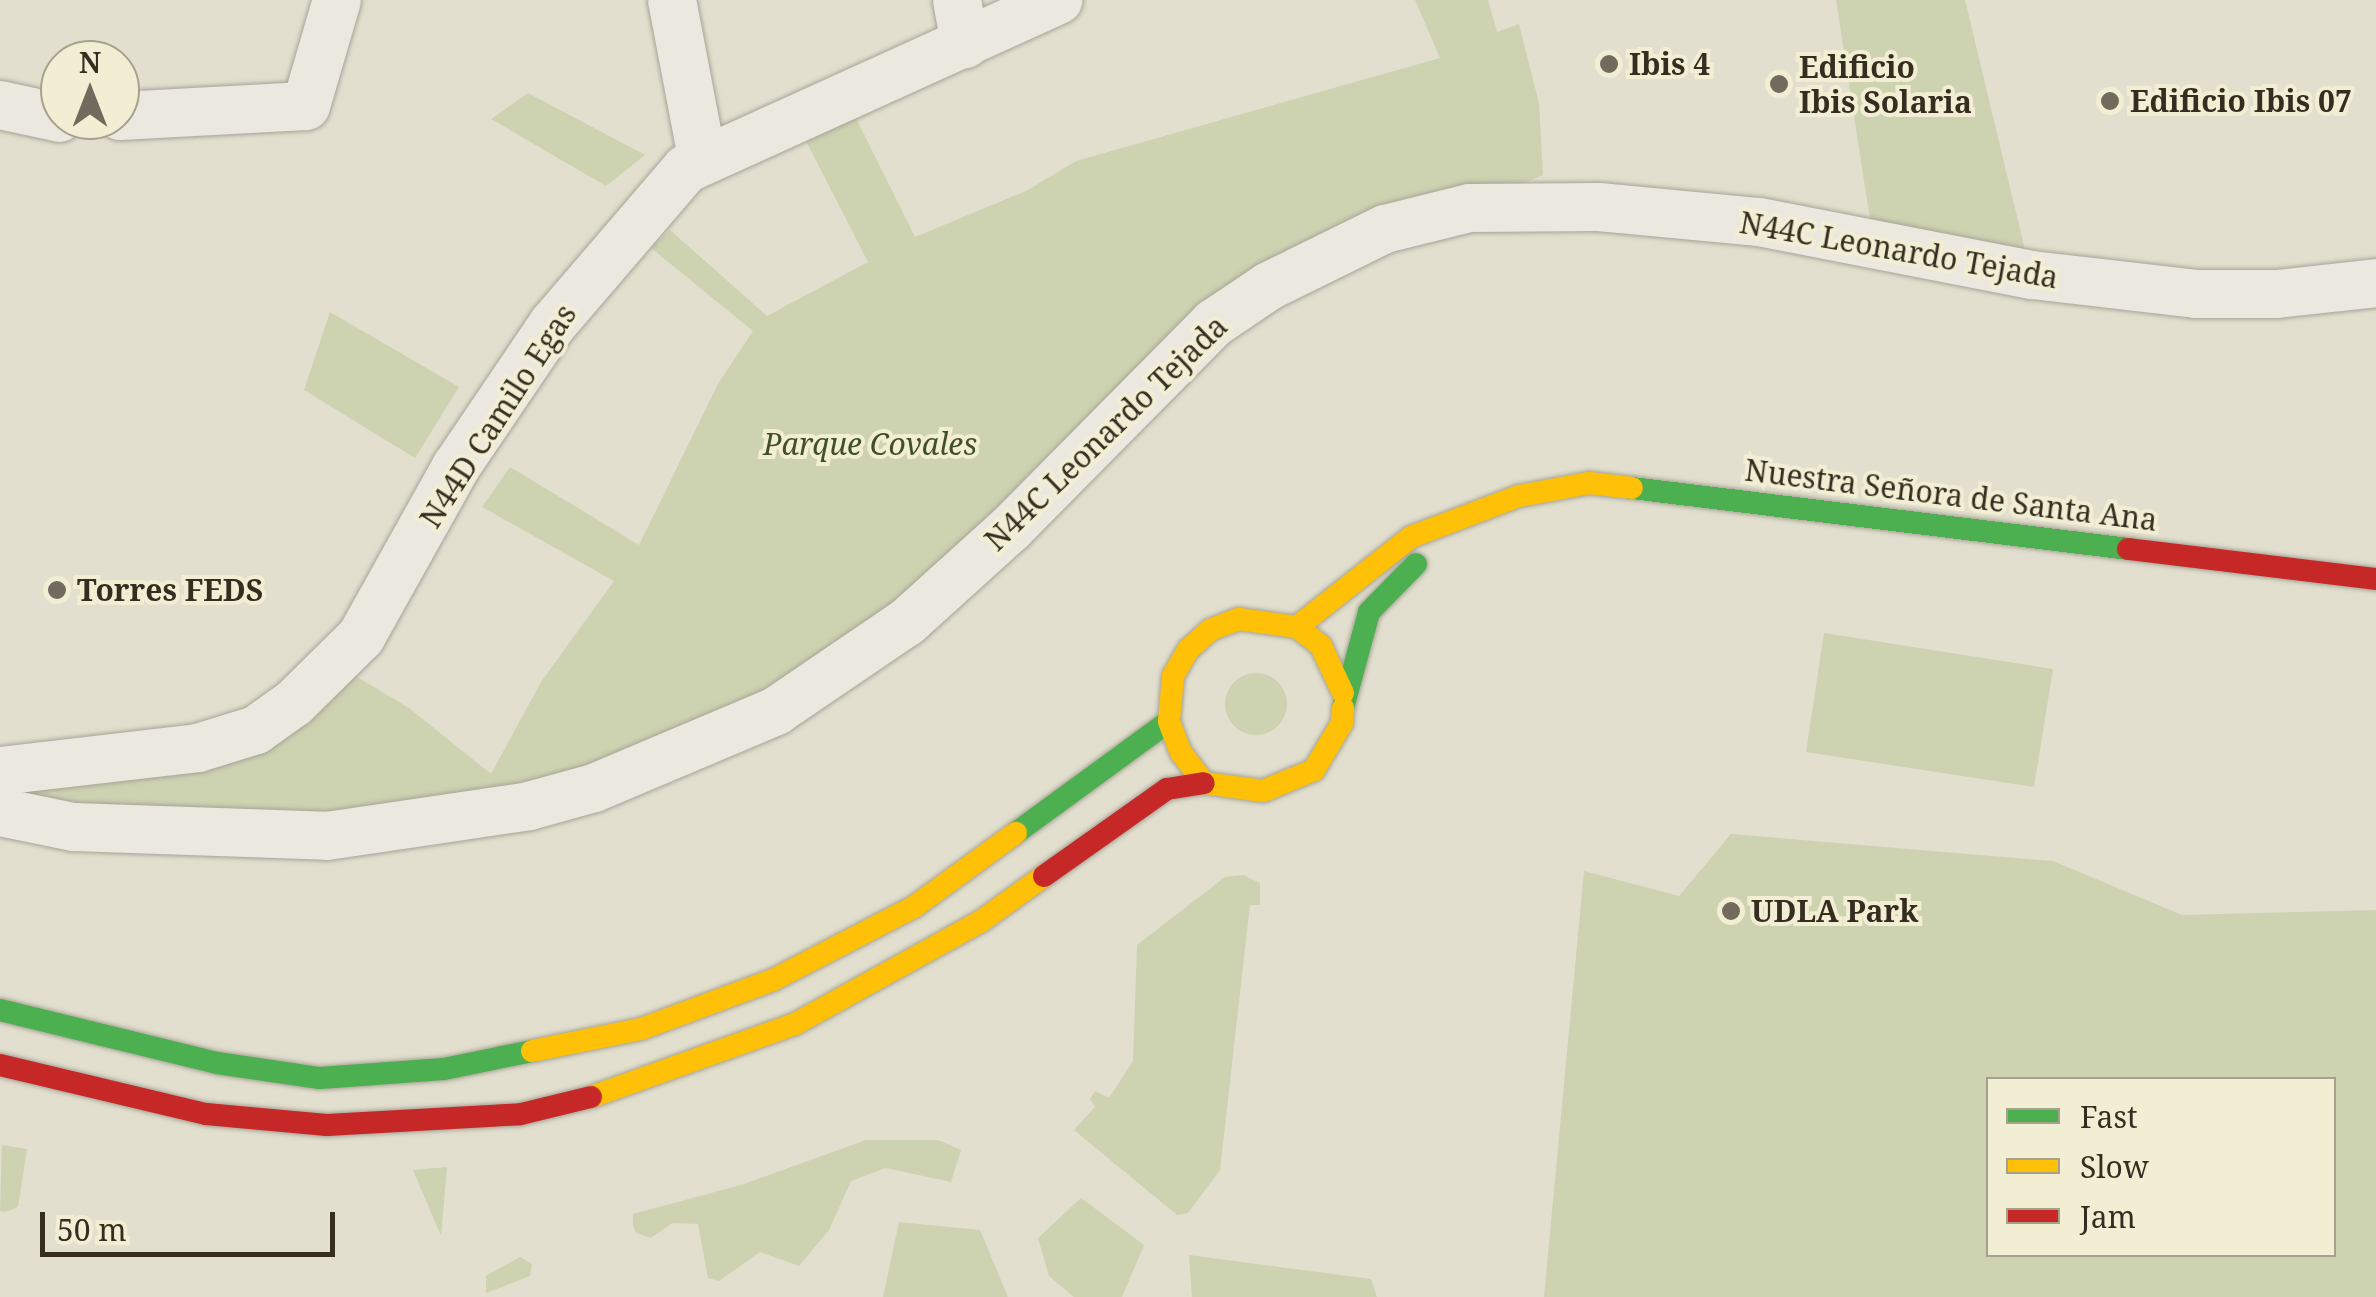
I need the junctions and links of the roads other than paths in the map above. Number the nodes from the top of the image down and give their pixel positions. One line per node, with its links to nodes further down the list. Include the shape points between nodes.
1 (337, 0): 7 (street, via 308,104)
2 (672, 0): 8 (street)
3 (1059, 0): 4 (street, N44D Camilo Egas)
4 (961, 22): 8 (street, N44D Camilo Egas)
5 (0, 105): 6 (street)
6 (40, 114)
7 (140, 115)
8 (702, 158): 15 (street, N44D Camilo Egas, via 552,324 456,468 361,636 294,703 256,730 198,748)
9 (2376, 283): 17 (street, N44C Leonardo Tejada, via 2196,294 2032,275 1759,222 1599,207 1468,208 1385,229 1269,286 1214,322 1010,530 908,622 776,711 594,788 529,806 326,836 74,827)
10 (1519, 496): 11 (street, Nuestra Señora de Santa Ana, via 1589,483 1645,486); 12 (street, Nuestra Señora de Santa Ana, via 1411,537); 13 (street, Nuestra Señora de Santa Ana, via 1400,575 1369,612)
11 (2376, 580)
12 (1297, 628): 13 (street, via 1321,646); 14 (street, via 1254,618 1210,630 1173,676)
13 (1343, 693): 16 (street, via 1342,723 1314,770 1263,791)
14 (1169, 721): 16 (street, via 1181,753); 18 (street, via 1047,817 914,908 773,980 641,1029 444,1068 320,1078 217,1063)
15 (0, 771)
16 (1204, 783): 19 (street, via 1167,789 980,922 795,1024 586,1099 521,1114 327,1126 206,1114)
17 (0, 812)
18 (0, 1010)
19 (0, 1065)

